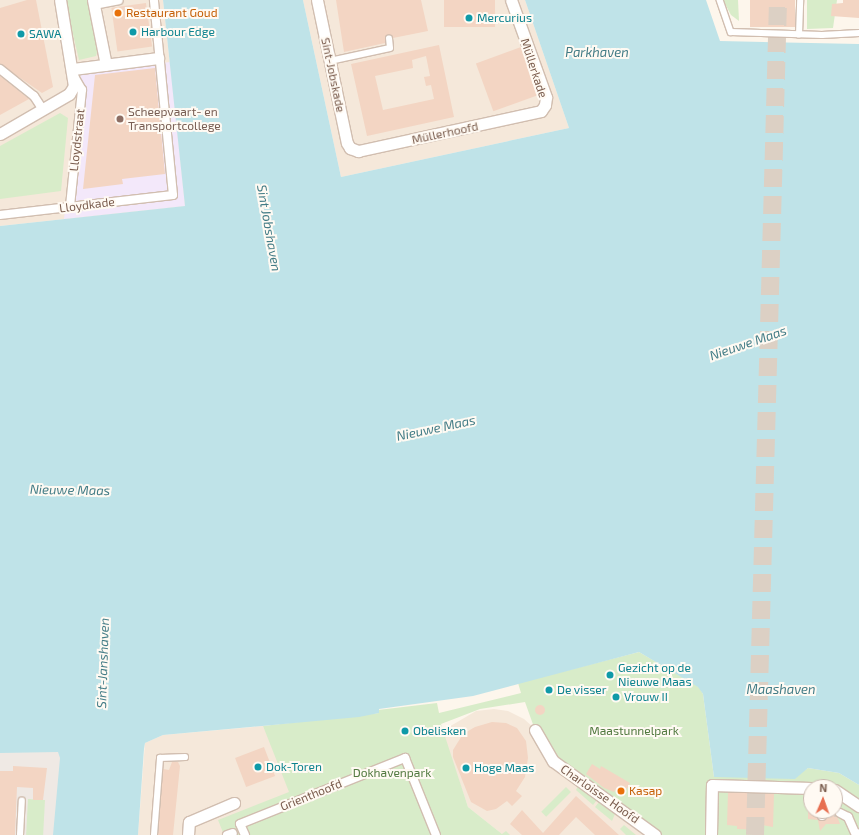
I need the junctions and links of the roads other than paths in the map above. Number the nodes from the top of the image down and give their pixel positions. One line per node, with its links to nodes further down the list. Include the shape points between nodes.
1 (60, 0): 16 (street, Lloydstraat)
2 (119, 0): 8 (street)
3 (154, 0): 12 (street)
4 (317, 0): 13 (street, Sint-Jobskade)
5 (511, 0): 18 (street, Müllerkade, via 546,97 545,105)
6 (720, 0): 10 (lane, via 731,32)
7 (800, 0): 10 (lane)
8 (94, 2): 14 (street)
9 (859, 33): 10 (lane)
10 (799, 35)
11 (389, 39): 13 (lane, via 390,48)
12 (158, 58): 14 (street); 21 (street, Lloydkade, via 173,195)
13 (330, 61): 20 (street, Sint-Jobskade)
14 (106, 64): 16 (street)
15 (0, 69): 17 (street, via 34,96)
16 (73, 72): 17 (street, Lloydstraat, via 74,86 69,94); 21 (street, Lloydstraat, via 82,90)
17 (43, 110): 19 (street, Lloydstraat)
18 (539, 112): 20 (street, Müllerhoofd, via 360,151)
19 (0, 134)
20 (350, 148)
21 (70, 206): 22 (street, Lloydkade)
22 (0, 216)
23 (535, 730): 36 (street, Charloisse Hoofd, via 553,761)
24 (185, 757): 32 (lane, via 160,758)
25 (803, 788): 37 (street, via 712,785)
26 (843, 795): 29 (street)
27 (22, 801): 31 (lane)
28 (234, 803): 33 (street, via 189,822)
29 (859, 806)
30 (843, 814): 38 (street, via 848,817)
31 (20, 835)
32 (154, 835)
33 (188, 835)
34 (245, 835): 35 (street, Grienthoofd, via 240,824 405,758)
35 (436, 835)
36 (655, 835)
37 (710, 835)
38 (858, 835)

